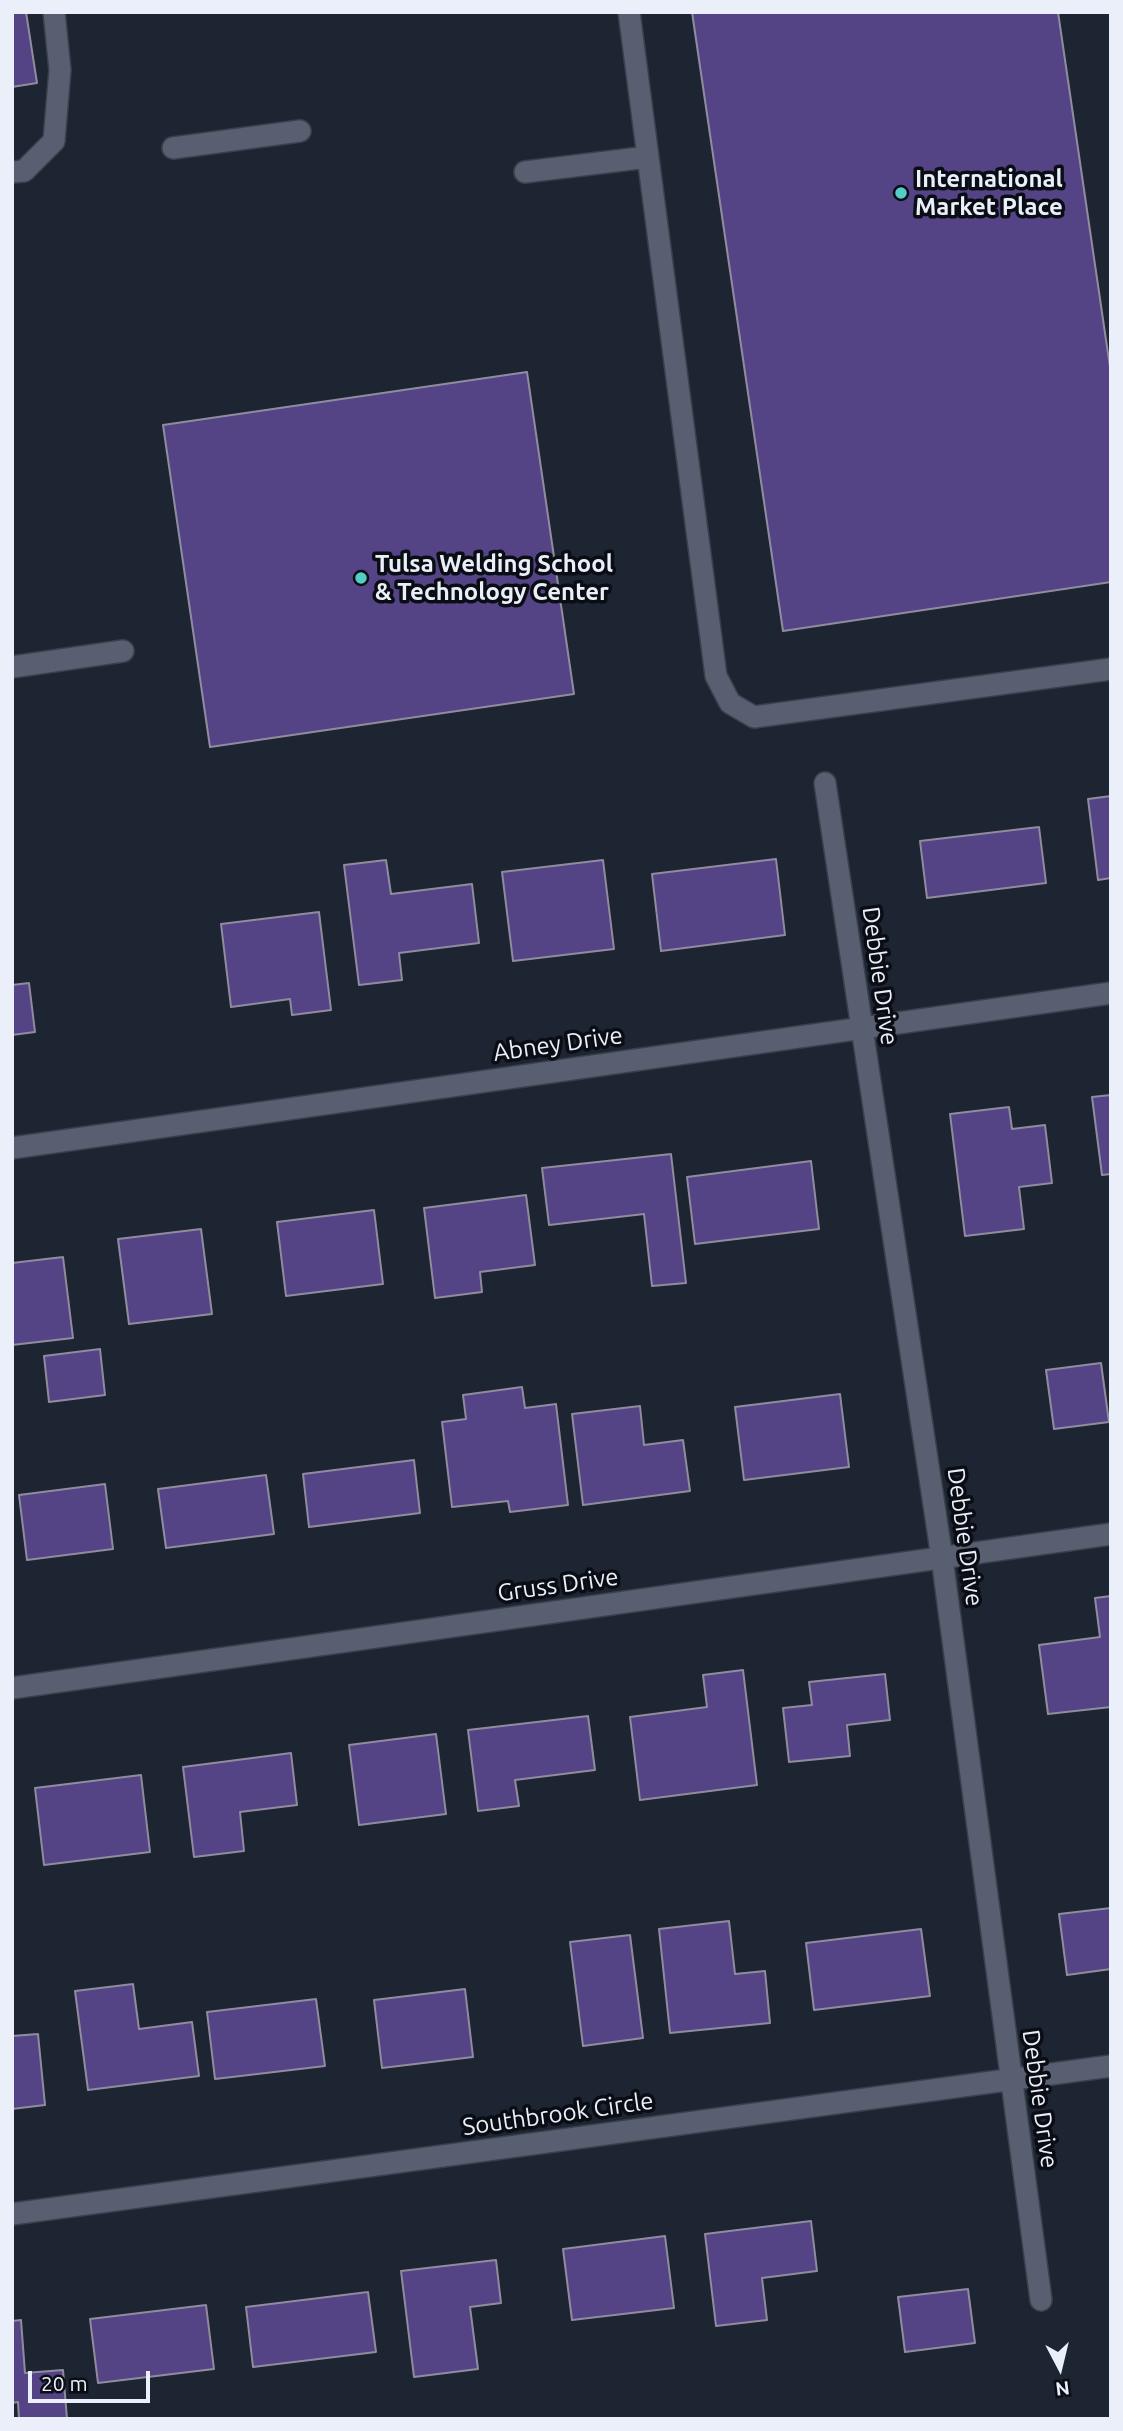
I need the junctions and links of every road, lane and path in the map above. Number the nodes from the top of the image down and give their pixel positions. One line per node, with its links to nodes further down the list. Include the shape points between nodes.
1 (54, 12): 6 (street, via 60,69 54,141 24,171)
2 (629, 12): 5 (street)
3 (300, 131): 4 (street)
4 (173, 148)
5 (648, 157): 7 (street); 10 (street, via 716,676 730,703 754,717)
6 (12, 172)
7 (525, 172)
8 (123, 651): 9 (street)
9 (12, 667)
10 (1111, 669)
11 (825, 783): 13 (street, Debbie Drive)
12 (1111, 993): 13 (street, Abney Drive)
13 (861, 1027): 14 (street, Abney Drive); 16 (street, Debbie Drive)
14 (12, 1148)
15 (1111, 1534): 16 (street, Gruss Drive)
16 (942, 1558): 17 (street, Gruss Drive); 19 (street, Debbie Drive)
17 (12, 1688)
18 (1111, 2066): 19 (street, Southbrook Circle)
19 (1010, 2080): 20 (street, Southbrook Circle); 21 (street, Debbie Drive)
20 (12, 2214)
21 (1041, 2300)

